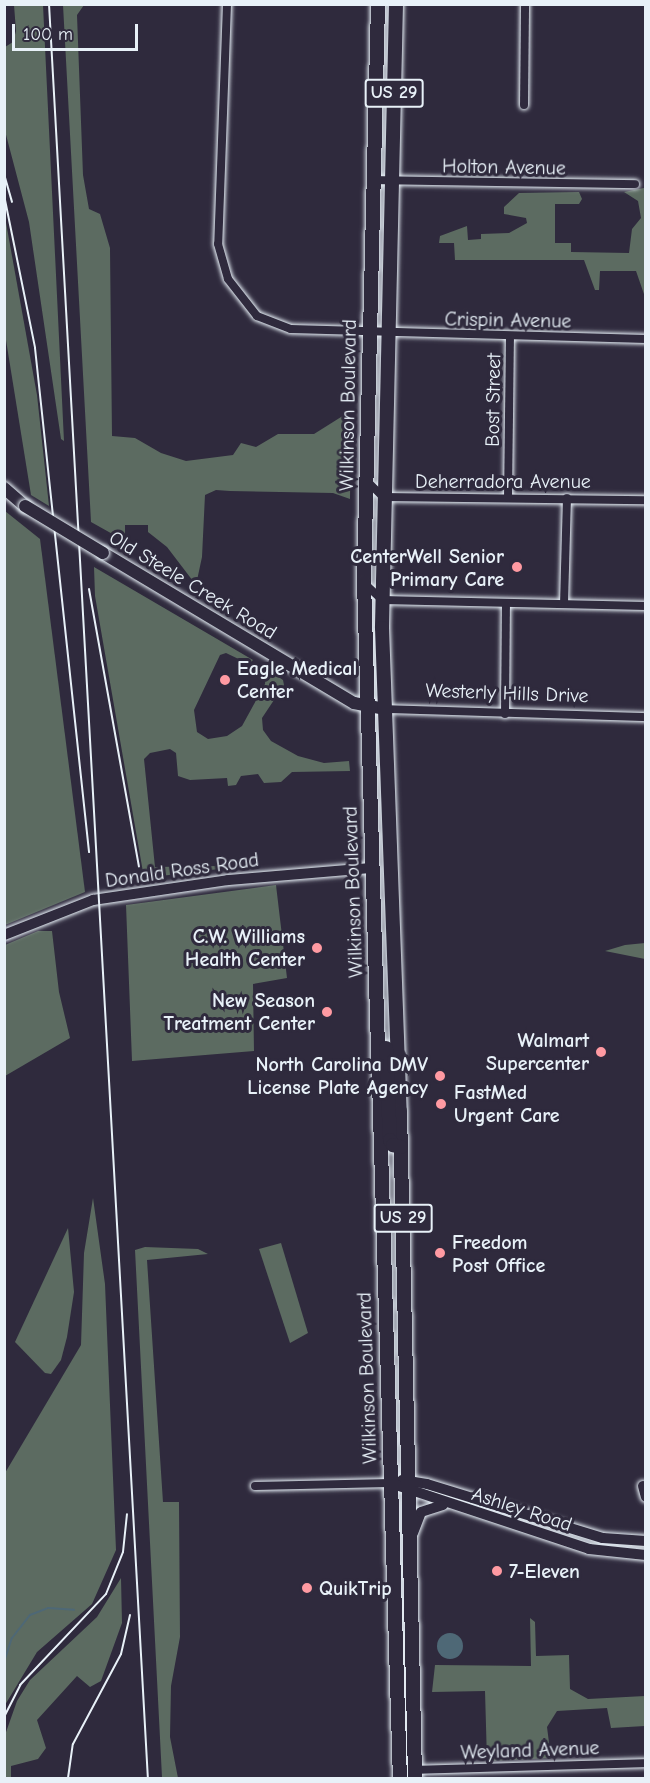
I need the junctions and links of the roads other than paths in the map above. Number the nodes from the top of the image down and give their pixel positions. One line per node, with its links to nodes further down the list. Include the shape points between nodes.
1 (227, 4): 9 (street, Crispin Avenue, via 218,244 228,279 245,303 273,325)
2 (378, 4): 6 (main road, Wilkinson Boulevard / US 29)
3 (396, 4): 7 (main road, Wilkinson Boulevard / US 29)
4 (525, 4): 5 (street)
5 (524, 105)
6 (373, 180): 7 (street, Holton Avenue); 9 (main road, Wilkinson Boulevard / US 29)
7 (391, 181): 8 (street, Holton Avenue); 10 (main road, Wilkinson Boulevard / US 29)
8 (635, 184)
9 (369, 334): 10 (street, Crispin Avenue); 13 (main road, Wilkinson Boulevard / US 29)
10 (387, 334): 11 (street, Crispin Avenue); 15 (main road, Wilkinson Boulevard / US 29)
11 (510, 338): 12 (street, Crispin Avenue); 16 (street, Bost Street)
12 (645, 339)
13 (367, 481): 15 (street); 19 (main road, Wilkinson Boulevard / US 29)
14 (4, 488): 24 (main road, Old Steele Creek Road, bridge, via 25,506 268,654)
15 (383, 497): 16 (street, Deherradora Avenue); 20 (main road, Wilkinson Boulevard / US 29)
16 (508, 498): 17 (street, Deherradora Avenue)
17 (567, 498): 18 (street, Deherradora Avenue); 22 (street)
18 (645, 500)
19 (364, 582): 20 (street); 24 (main road, Wilkinson Boulevard / US 29)
20 (382, 600): 21 (street); 25 (main road, Wilkinson Boulevard / US 29)
21 (506, 603): 22 (street); 26 (street)
22 (564, 604): 23 (street)
23 (645, 606)
24 (367, 708): 25 (main road, Westerly Hills Drive); 28 (main road, Wilkinson Boulevard / US 29)
25 (385, 709): 26 (street, Westerly Hills Drive); 30 (main road, Wilkinson Boulevard / US 29)
26 (505, 714): 27 (street, Westerly Hills Drive)
27 (645, 717)
28 (372, 868): 29 (street, Donald Ross Road, via 228,880 93,900); 30 (main road, via 381,875 386,948); 31 (main road, Wilkinson Boulevard / US 29)
29 (4, 935)
30 (394, 957): 32 (main road, Wilkinson Boulevard / US 29)
31 (376, 1025): 32 (main road, via 386,1046 390,1140); 33 (main road, Wilkinson Boulevard / US 29)
32 (401, 1147): 34 (main road, Wilkinson Boulevard / US 29)
33 (390, 1484): 34 (street, Ashley Road); 35 (street, Ashley Road); 43 (main road, Wilkinson Boulevard / US 29, via 398,1677)
34 (408, 1485): 38 (street, Ashley Road); 39 (main road, Wilkinson Boulevard / US 29); 40 (street, Ashley Road, via 595,1536)
35 (255, 1486)
36 (643, 1486): 37 (street)
37 (645, 1497)
38 (455, 1506): 39 (street, via 437,1504 425,1508 417,1517); 41 (street, Ashley Road, via 589,1549)
39 (410, 1538): 43 (main road, Wilkinson Boulevard / US 29)
40 (642, 1540)
41 (645, 1555)
42 (645, 1763): 43 (street, Weyland Avenue)
43 (407, 1775)

